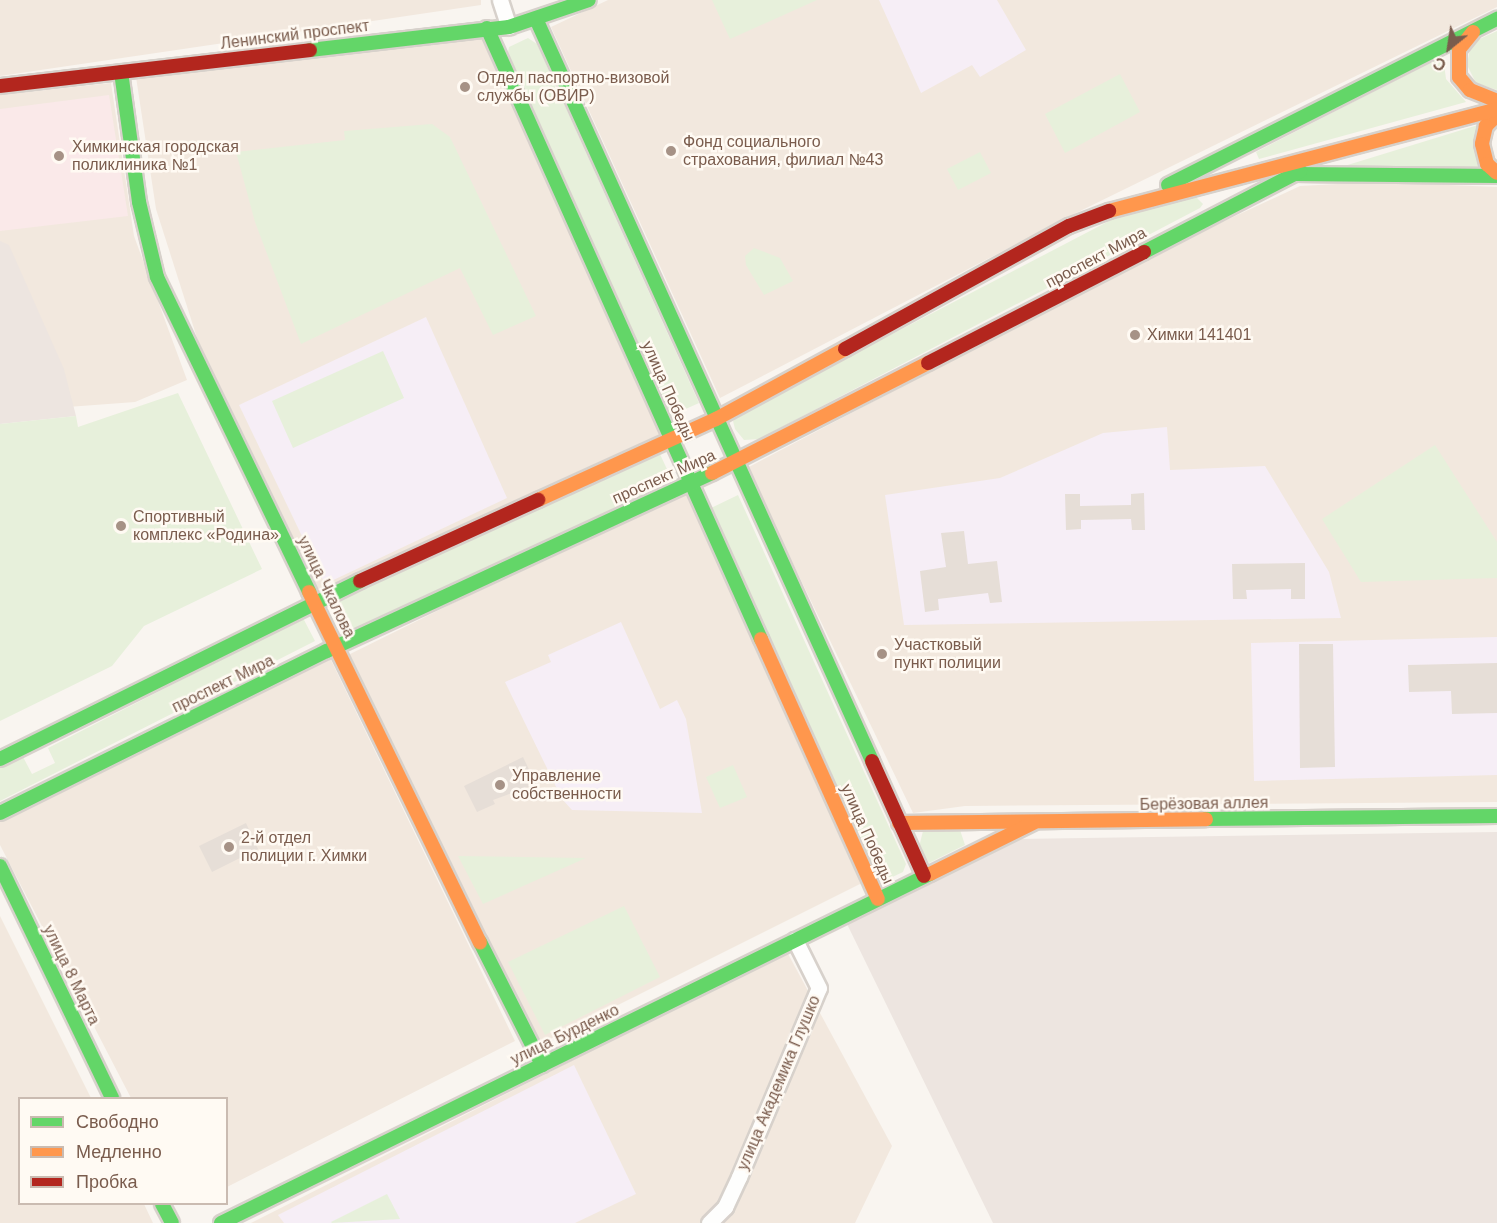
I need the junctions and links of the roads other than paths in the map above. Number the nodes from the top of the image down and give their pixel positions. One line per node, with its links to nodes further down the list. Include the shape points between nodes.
1 (500, 0): 5 (street)
2 (589, 0): 4 (street, Ленинский проспект)
3 (1497, 19): 6 (street)
4 (537, 21): 5 (street, Ленинский проспект); 17 (street, улица Победы)
5 (509, 27): 7 (street, Ленинский проспект)
6 (1481, 27): 10 (street, via 1459,49 1457,71 1470,90); 16 (street, via 1238,147)
7 (487, 28): 8 (street, Ленинский проспект); 18 (street, улица Победы)
8 (121, 72): 9 (street, Ленинский проспект); 21 (street, улица Чкалова, via 139,202 157,277)
9 (0, 86)
10 (1497, 101)
11 (1497, 109): 13 (street, проспект Мира)
12 (1497, 115): 15 (street, via 1486,126 1482,144 1487,164)
13 (1333, 156): 14 (street, проспект Мира); 16 (street, проспект Мира)
14 (1295, 174): 15 (street); 19 (street, проспект Мира)
15 (1497, 174)
16 (1146, 198): 17 (street, проспект Мира, via 1069,226)
17 (716, 419): 18 (street, проспект Мира); 19 (street, улица Победы)
18 (671, 439): 20 (street, улица Победы); 21 (street, проспект Мира)
19 (736, 462): 20 (street, проспект Мира); 27 (street, улица Победы)
20 (691, 483): 22 (street, проспект Мира); 30 (street, улица Победы)
21 (316, 601): 22 (street, улица Чкалова); 23 (street, проспект Мира)
22 (337, 646): 24 (street, проспект Мира); 32 (street, улица Чкалова)
23 (0, 759)
24 (0, 813)
25 (1497, 816): 26 (street, Берёзовая аллея)
26 (1033, 822): 27 (street); 29 (street, Берёзовая аллея)
27 (899, 823): 29 (street, улица Победы)
28 (0, 866): 33 (street, улица 8 Марта)
29 (924, 876): 30 (street, улица Бурденко)
30 (878, 899): 31 (street, улица Бурденко)
31 (795, 940): 32 (street, улица Бурденко); 37 (street, улица Академика Глушко, via 819,988 739,1177 724,1207)
32 (542, 1065): 36 (street, улица Бурденко)
33 (112, 1097)
34 (163, 1205): 35 (street)
35 (172, 1223)
36 (221, 1223)
37 (709, 1223)

